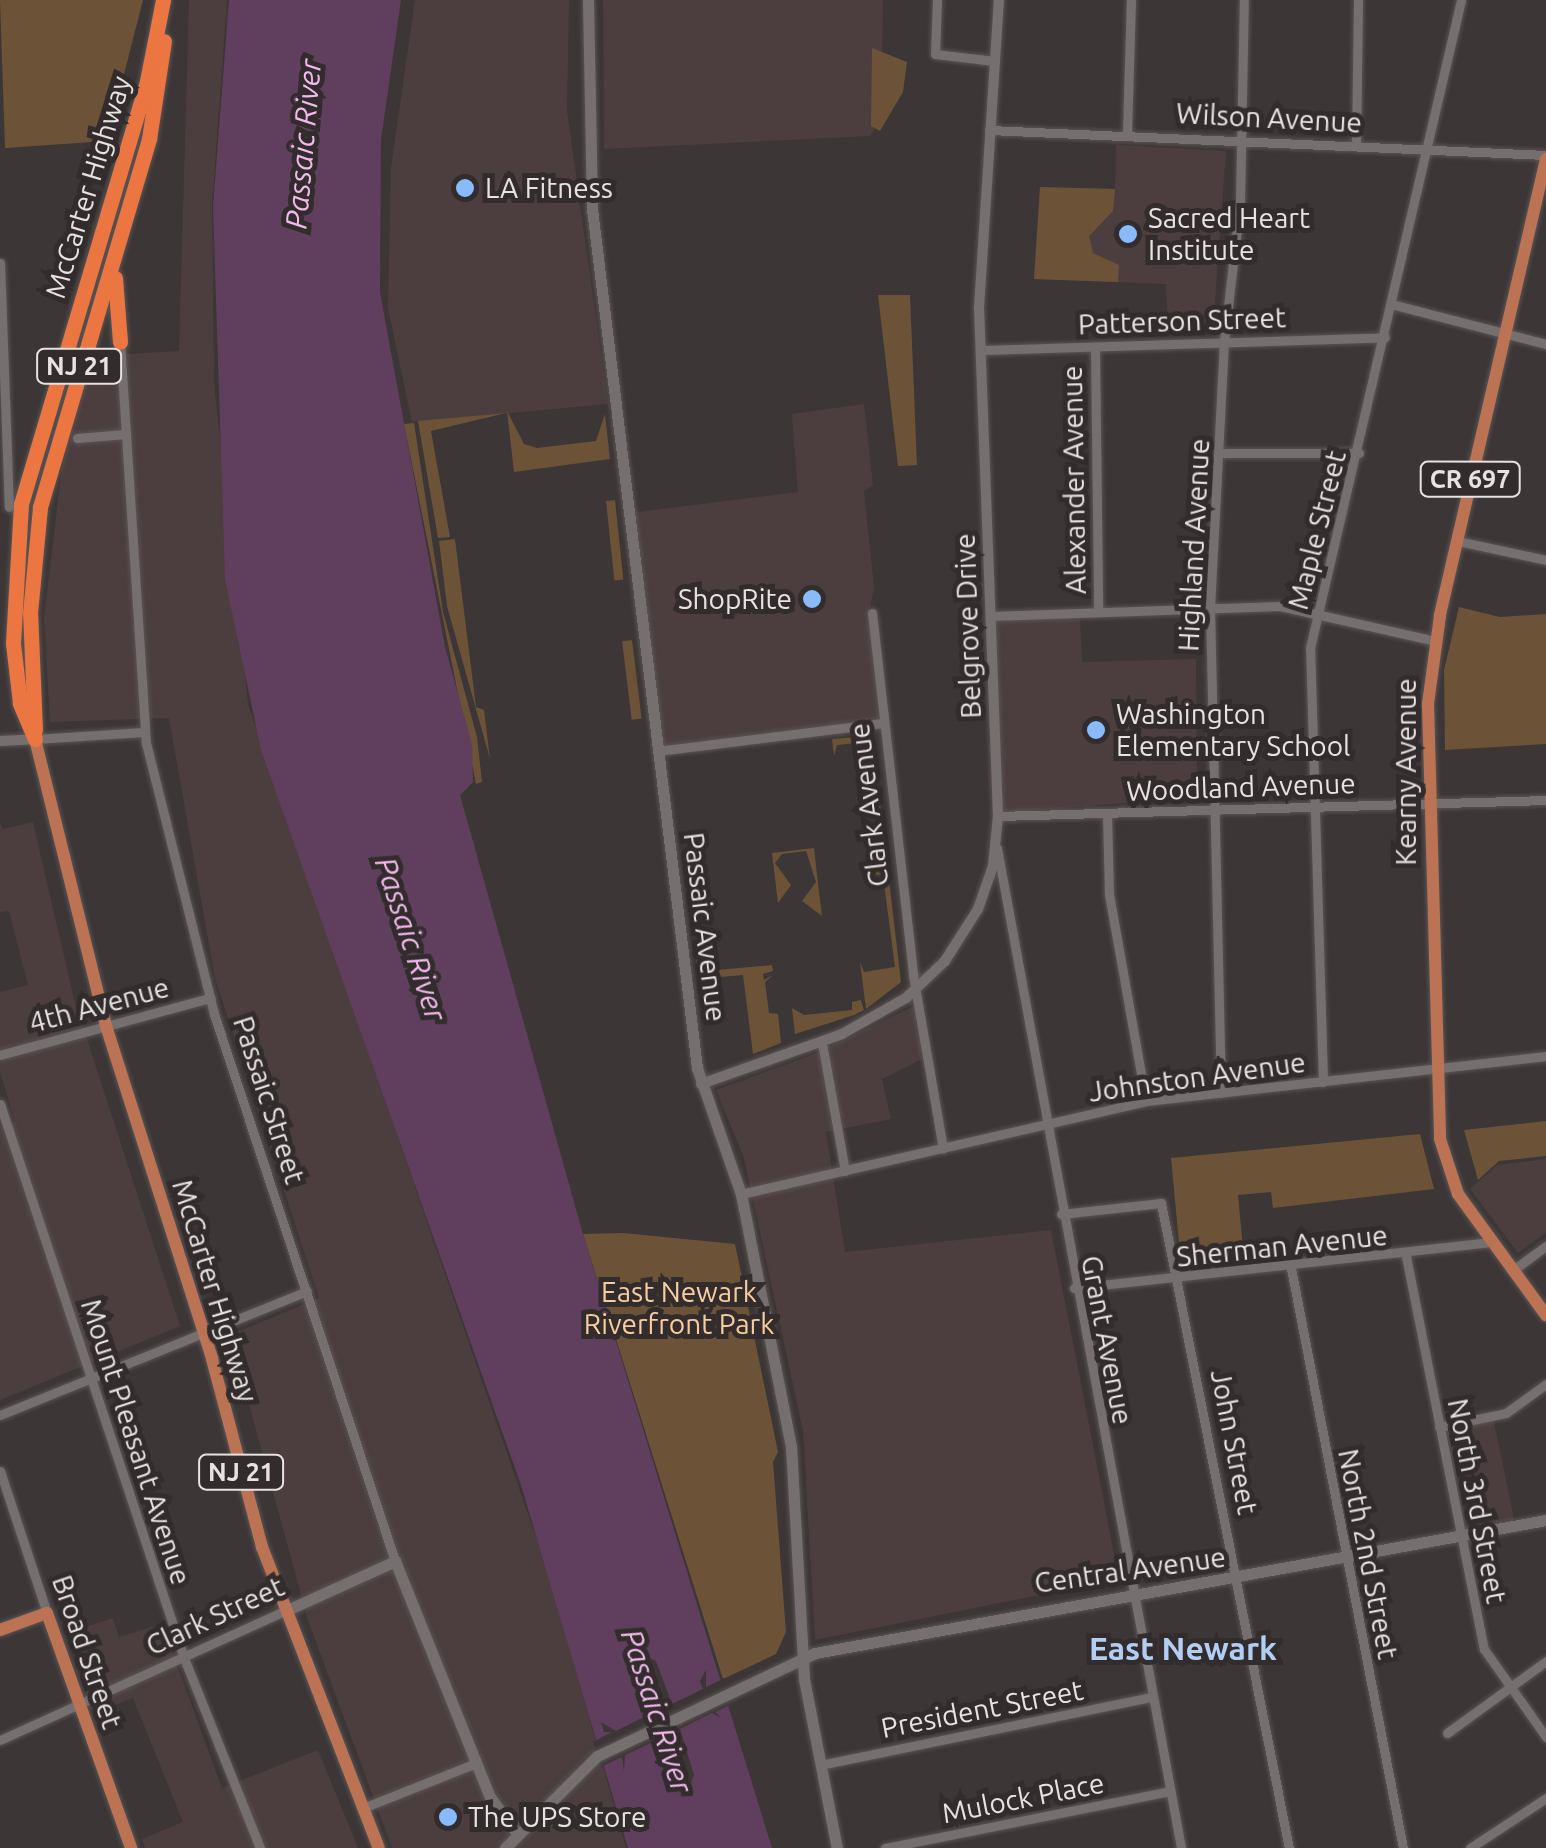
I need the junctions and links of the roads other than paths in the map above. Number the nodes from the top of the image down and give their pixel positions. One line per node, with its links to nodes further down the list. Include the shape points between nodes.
1 (164, 0): 16 (highway, McCarter Highway / NJ 21, via 155,113); 42 (highway, McCarter Highway / NJ 21, via 21,504 13,642 20,703)
2 (588, 0): 44 (main road, Passaic Avenue, via 592,209)
3 (938, 0): 9 (street, via 935,54)
4 (999, 0): 9 (street, Belgrove Drive)
5 (1131, 0): 11 (street)
6 (1244, 0): 12 (street, Highland Avenue)
7 (1358, 0): 13 (street)
8 (1461, 0): 14 (street, Maple Street)
9 (995, 61): 10 (street, Belgrove Drive)
10 (989, 130): 11 (street, Wilson Avenue); 25 (street, Belgrove Drive)
11 (1128, 133): 12 (street, Wilson Avenue)
12 (1242, 138): 13 (street, Wilson Avenue); 21 (street, Highland Avenue)
13 (1356, 145): 14 (street, Wilson Avenue)
14 (1430, 148): 15 (street, Wilson Avenue); 18 (street, Maple Street)
15 (1546, 157): 19 (main road, Kearny Avenue / CR 697)
16 (125, 218): 22 (highway, via 112,296); 42 (highway, McCarter Highway / NJ 21, via 40,506 31,600)
17 (0, 263): 28 (street)
18 (1395, 305): 19 (street); 20 (street, Maple Street)
19 (1505, 335): 23 (street); 32 (main road, Kearny Avenue / CR 697)
20 (1385, 337): 21 (street, Patterson Street); 30 (street, Maple Street)
21 (1224, 341): 24 (street, Patterson Street); 29 (street, Highland Avenue)
22 (120, 342): 26 (street, Passaic Street)
23 (1546, 344)
24 (1095, 348): 25 (street, Patterson Street); 35 (street, Alexander Avenue)
25 (980, 350): 38 (street, Belgrove Drive)
26 (126, 434): 27 (street); 41 (street, Passaic Street)
27 (77, 438)
28 (4, 446): 31 (street)
29 (1221, 453): 30 (street); 34 (street, Highland Avenue)
30 (1359, 453): 37 (street, Maple Street)
31 (8, 507)
32 (1458, 541): 33 (street); 39 (main road, Kearny Avenue / CR 697)
33 (1546, 560)
34 (1210, 608): 35 (street); 37 (street, via 1280,606); 48 (street, Highland Avenue)
35 (1098, 612): 38 (street)
36 (872, 613): 40 (street, Clark Avenue)
37 (1319, 614): 39 (street); 47 (street, Maple Street, via 1310,648)
38 (991, 616): 50 (street, Belgrove Drive)
39 (1435, 641): 46 (main road, Kearny Avenue / CR 697, via 1428,704)
40 (882, 724): 44 (street); 52 (street, Clark Avenue)
41 (144, 732): 42 (street); 53 (street, Passaic Street)
42 (35, 739): 43 (street); 54 (main road, McCarter Highway / NJ 21)
43 (0, 741)
44 (658, 751): 60 (main road, Passaic Avenue)
45 (1546, 800): 46 (street, Woodland Avenue)
46 (1430, 804): 47 (street, Woodland Avenue); 58 (main road, Kearny Avenue / CR 697)
47 (1318, 807): 48 (street, Woodland Avenue); 59 (street, Maple Street)
48 (1214, 810): 49 (street, Woodland Avenue); 61 (street, Highland Avenue)
49 (1107, 813): 50 (street, Woodland Avenue); 62 (street, via 1109,894)
50 (998, 816): 51 (street, Belgrove Drive)
51 (996, 839): 52 (street, Belgrove Drive, via 978,909 946,962); 64 (street, Grant Avenue)
52 (915, 991): 55 (street, Belgrove Drive); 65 (street, Clark Avenue)
53 (210, 998): 54 (street, 4th Avenue); 76 (street, Passaic Street)
54 (106, 1026): 56 (street, 4th Avenue); 78 (main road, McCarter Highway / NJ 21)
55 (822, 1043): 60 (street, Belgrove Drive); 66 (street)
56 (0, 1055)
57 (1546, 1056): 58 (street, Johnston Avenue)
58 (1436, 1069): 59 (street, Johnston Avenue); 69 (main road, Kearny Avenue / CR 697, via 1450,1175)
59 (1323, 1082): 61 (street, Johnston Avenue)
60 (701, 1084): 67 (main road, Passaic Avenue)
61 (1221, 1093): 62 (street, Johnston Avenue)
62 (1146, 1101): 64 (street, Johnston Avenue)
63 (0, 1104): 79 (street, Mount Pleasant Avenue)
64 (1044, 1124): 65 (street, Johnston Avenue); 68 (street, Grant Avenue)
65 (944, 1148): 66 (street, Johnston Avenue)
66 (845, 1172): 67 (street, Johnston Avenue)
67 (741, 1194): 94 (main road, Passaic Avenue, via 791,1446)
68 (1061, 1214): 74 (street, John Street, via 1161,1203); 75 (street, Grant Avenue)
69 (1493, 1242): 71 (street, Sherman Avenue); 73 (main road, CR 697)
70 (1546, 1246): 73 (street)
71 (1406, 1256): 72 (street, Sherman Avenue); 82 (street, North 3rd Street)
72 (1290, 1268): 74 (street, Sherman Avenue); 86 (street, North 2nd Street)
73 (1513, 1270): 77 (main road, CR 697)
74 (1179, 1281): 75 (street, Sherman Avenue); 88 (street, John Street)
75 (1074, 1288): 89 (street, Grant Avenue)
76 (306, 1292): 78 (street); 87 (street, Passaic Street)
77 (1546, 1315)
78 (204, 1332): 79 (street); 90 (main road, McCarter Highway / NJ 21)
79 (90, 1378): 81 (street); 93 (street, Mount Pleasant Avenue)
80 (1546, 1384): 82 (street, via 1506,1412)
81 (0, 1416)
82 (1439, 1426): 85 (street, North 3rd Street)
83 (0, 1471): 91 (street, Broad Street)
84 (1546, 1520): 85 (main road, Central Avenue)
85 (1460, 1536): 86 (main road, Central Avenue); 96 (street, North 3rd Street, via 1484,1649)
86 (1346, 1559): 88 (main road, Central Avenue); 116 (street, North 2nd Street)
87 (395, 1561): 90 (main road, Clark Street); 102 (main road, Passaic Street)
88 (1238, 1580): 89 (main road, Central Avenue); 115 (street, John Street)
89 (1132, 1596): 94 (main road, Central Avenue, via 1024,1611); 97 (street, Grant Avenue)
90 (285, 1611): 93 (street, Clark Street); 106 (main road, McCarter Highway / NJ 21)
91 (47, 1614): 92 (main road); 98 (main road, Broad Street)
92 (0, 1630)
93 (184, 1658): 98 (street, Clark Street); 109 (street, Mount Pleasant Avenue)
94 (803, 1658): 103 (main road, Passaic Avenue); 107 (main road, Central Avenue, via 597,1756)
95 (1546, 1661): 96 (street)
96 (1510, 1687): 99 (street); 100 (street, North 3rd Street)
97 (1152, 1697): 103 (street, President Street); 104 (street, Grant Avenue)
98 (78, 1706): 101 (street, Clark Street); 108 (main road, Broad Street)
99 (1448, 1733)
100 (1546, 1737)
101 (0, 1740)
102 (476, 1763): 106 (street); 107 (main road, Passaic Street, via 496,1810)
103 (820, 1764): 112 (main road, Passaic Avenue)
104 (1170, 1791): 113 (street, Mulock Place); 114 (street, Grant Avenue)
105 (1546, 1798): 117 (street)
106 (363, 1808): 110 (main road, McCarter Highway / NJ 21)
107 (518, 1835): 111 (main road, Central Avenue)
108 (130, 1848)
109 (260, 1848)
110 (379, 1848)
111 (505, 1848)
112 (836, 1848)
113 (884, 1848)
114 (1181, 1848)
115 (1288, 1848)
116 (1403, 1848)
117 (1470, 1848)

